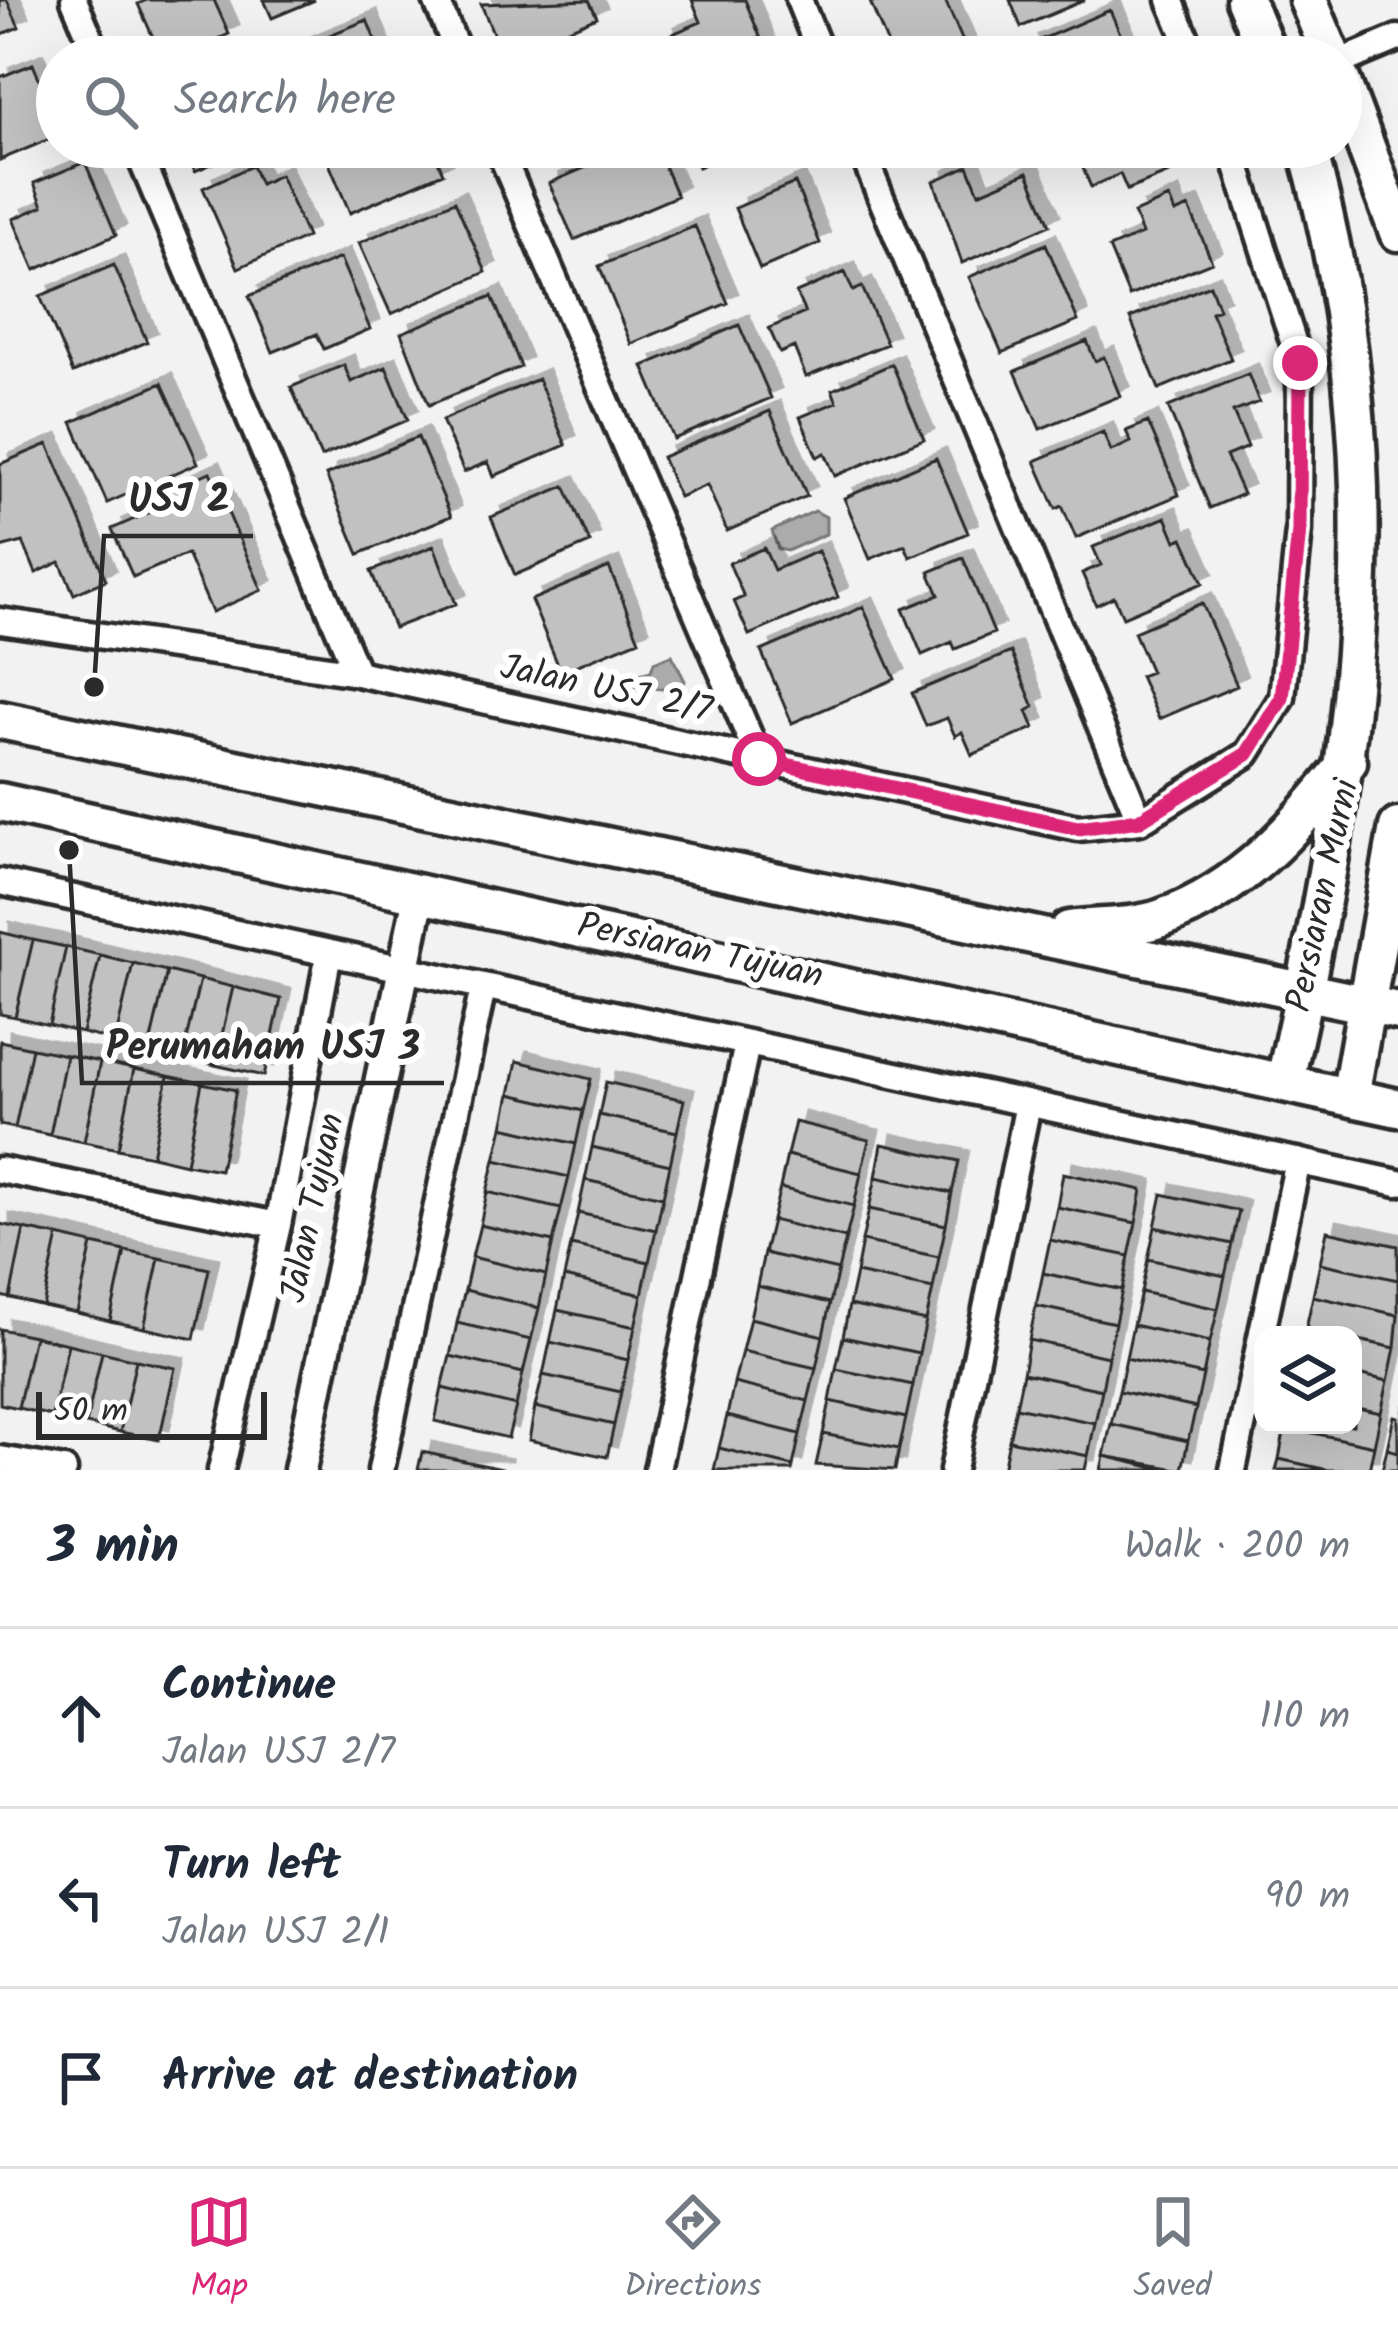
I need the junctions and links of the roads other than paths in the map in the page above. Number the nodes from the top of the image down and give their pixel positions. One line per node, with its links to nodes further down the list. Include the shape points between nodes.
1 (74, 0): 7 (street)
2 (436, 0): 8 (street)
3 (799, 0): 9 (street)
4 (1169, 0): 10 (street)
5 (1245, 0): 11 (main road)
6 (1308, 0): 12 (main road)
7 (89, 36)
8 (451, 36)
9 (814, 36)
10 (1185, 36)
11 (1260, 36)
12 (1323, 36)
13 (1398, 38): 14 (street)
14 (1362, 53)
15 (1362, 136): 21 (main road)
16 (145, 168): 23 (street)
17 (507, 168): 26 (street)
18 (869, 168): 28 (street)
19 (1238, 168): 28 (street, Jalan USJ 2/7, via 1300,363 1299,530 1282,698 1247,754)
20 (1314, 168): 25 (main road, Persiaran Murni, via 1354,282 1375,398 1383,513 1375,644)
21 (1398, 232)
22 (0, 621): 23 (street, Jalan USJ 2/7)
23 (357, 673): 26 (street, Jalan USJ 2/7)
24 (0, 720): 32 (main road)
25 (1354, 754): 32 (main road, via 1295,828 1230,885 1160,919); 36 (main road, Persiaran Murni)
26 (759, 759): 28 (street, Jalan USJ 2/7, via 1078,828)
27 (0, 802): 31 (main road, Persiaran Tujuan)
28 (1140, 820)
29 (1398, 827): 37 (main road, Persiaran Murni)
30 (0, 882): 33 (street)
31 (420, 891): 34 (street, Jalan Tujuan); 39 (main road, Persiaran Tujuan)
32 (1041, 933): 36 (main road)
33 (329, 953): 34 (street); 46 (street)
34 (403, 970): 35 (street); 50 (street, Jalan Tujuan)
35 (483, 988): 38 (street); 51 (street)
36 (1305, 993): 37 (main road); 39 (main road, Persiaran Murni)
37 (1381, 1007): 40 (main road, Persiaran Murni)
38 (747, 1044): 41 (street); 52 (street)
39 (1286, 1080): 40 (main road, Persiaran Tujuan)
40 (1350, 1097): 42 (main road, Persiaran Tujuan)
41 (1028, 1104): 43 (street); 53 (street)
42 (1398, 1108)
43 (1298, 1161): 45 (street); 54 (street)
44 (0, 1170): 46 (street)
45 (1398, 1183)
46 (278, 1225): 49 (street)
47 (0, 1459): 48 (street)
48 (64, 1470)
49 (221, 1470)
50 (299, 1470)
51 (381, 1470)
52 (657, 1470)
53 (953, 1470)
54 (1233, 1470)

